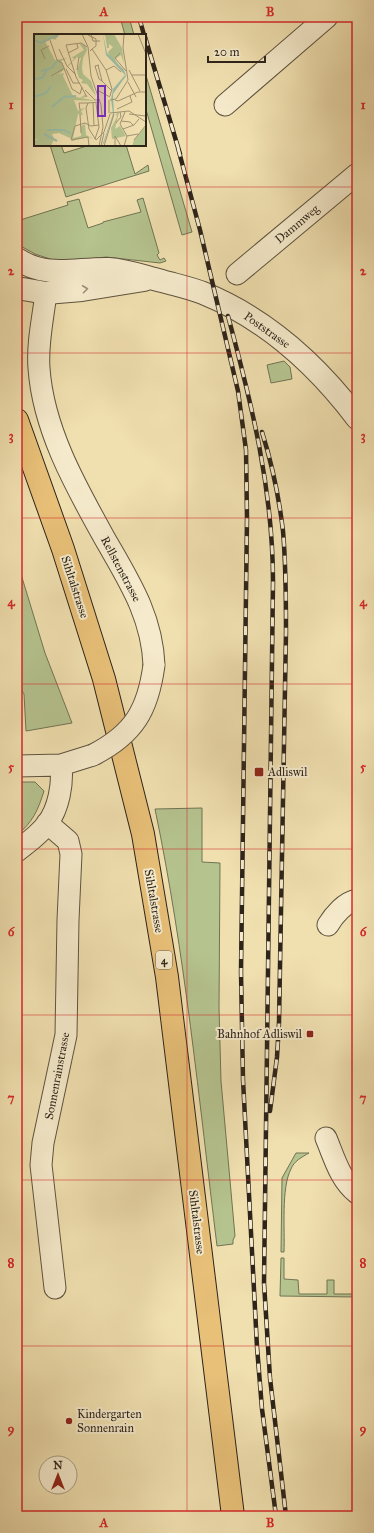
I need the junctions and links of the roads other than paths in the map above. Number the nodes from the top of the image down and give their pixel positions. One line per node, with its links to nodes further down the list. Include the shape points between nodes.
1 (327, 17): 2 (street)
2 (225, 104)
3 (357, 174): 6 (street, Dammweg)
4 (17, 259): 5 (street, Poststrasse)
5 (48, 272): 7 (street, Poststrasse, via 109,269); 9 (street)
6 (237, 274)
7 (153, 279): 9 (street, Poststrasse, one-way to 7); 10 (street, Poststrasse, via 202,293 267,328 306,359)
8 (17, 288): 9 (street, Poststrasse)
9 (46, 293): 12 (street, Rellstenstrasse, bridge, via 39,367 46,410 62,454 86,505 139,601 150,633 154,665 151,687 145,703 122,736 93,755)
10 (357, 418)
11 (17, 420): 21 (main road, Sihltalstrasse / 4, via 63,549 104,679 143,834 167,977)
12 (61, 765): 13 (street, Rellstenstrasse); 14 (street, via 58,801)
13 (17, 766)
14 (48, 823): 15 (street); 20 (street, Sonnenrainstrasse, via 68,841 71,854 66,1035 41,1164)
15 (17, 851)
16 (357, 900): 17 (street, via 344,907)
17 (328, 925)
18 (326, 1138): 19 (street, via 340,1173)
19 (357, 1193)
20 (55, 1288)
21 (234, 1516)

